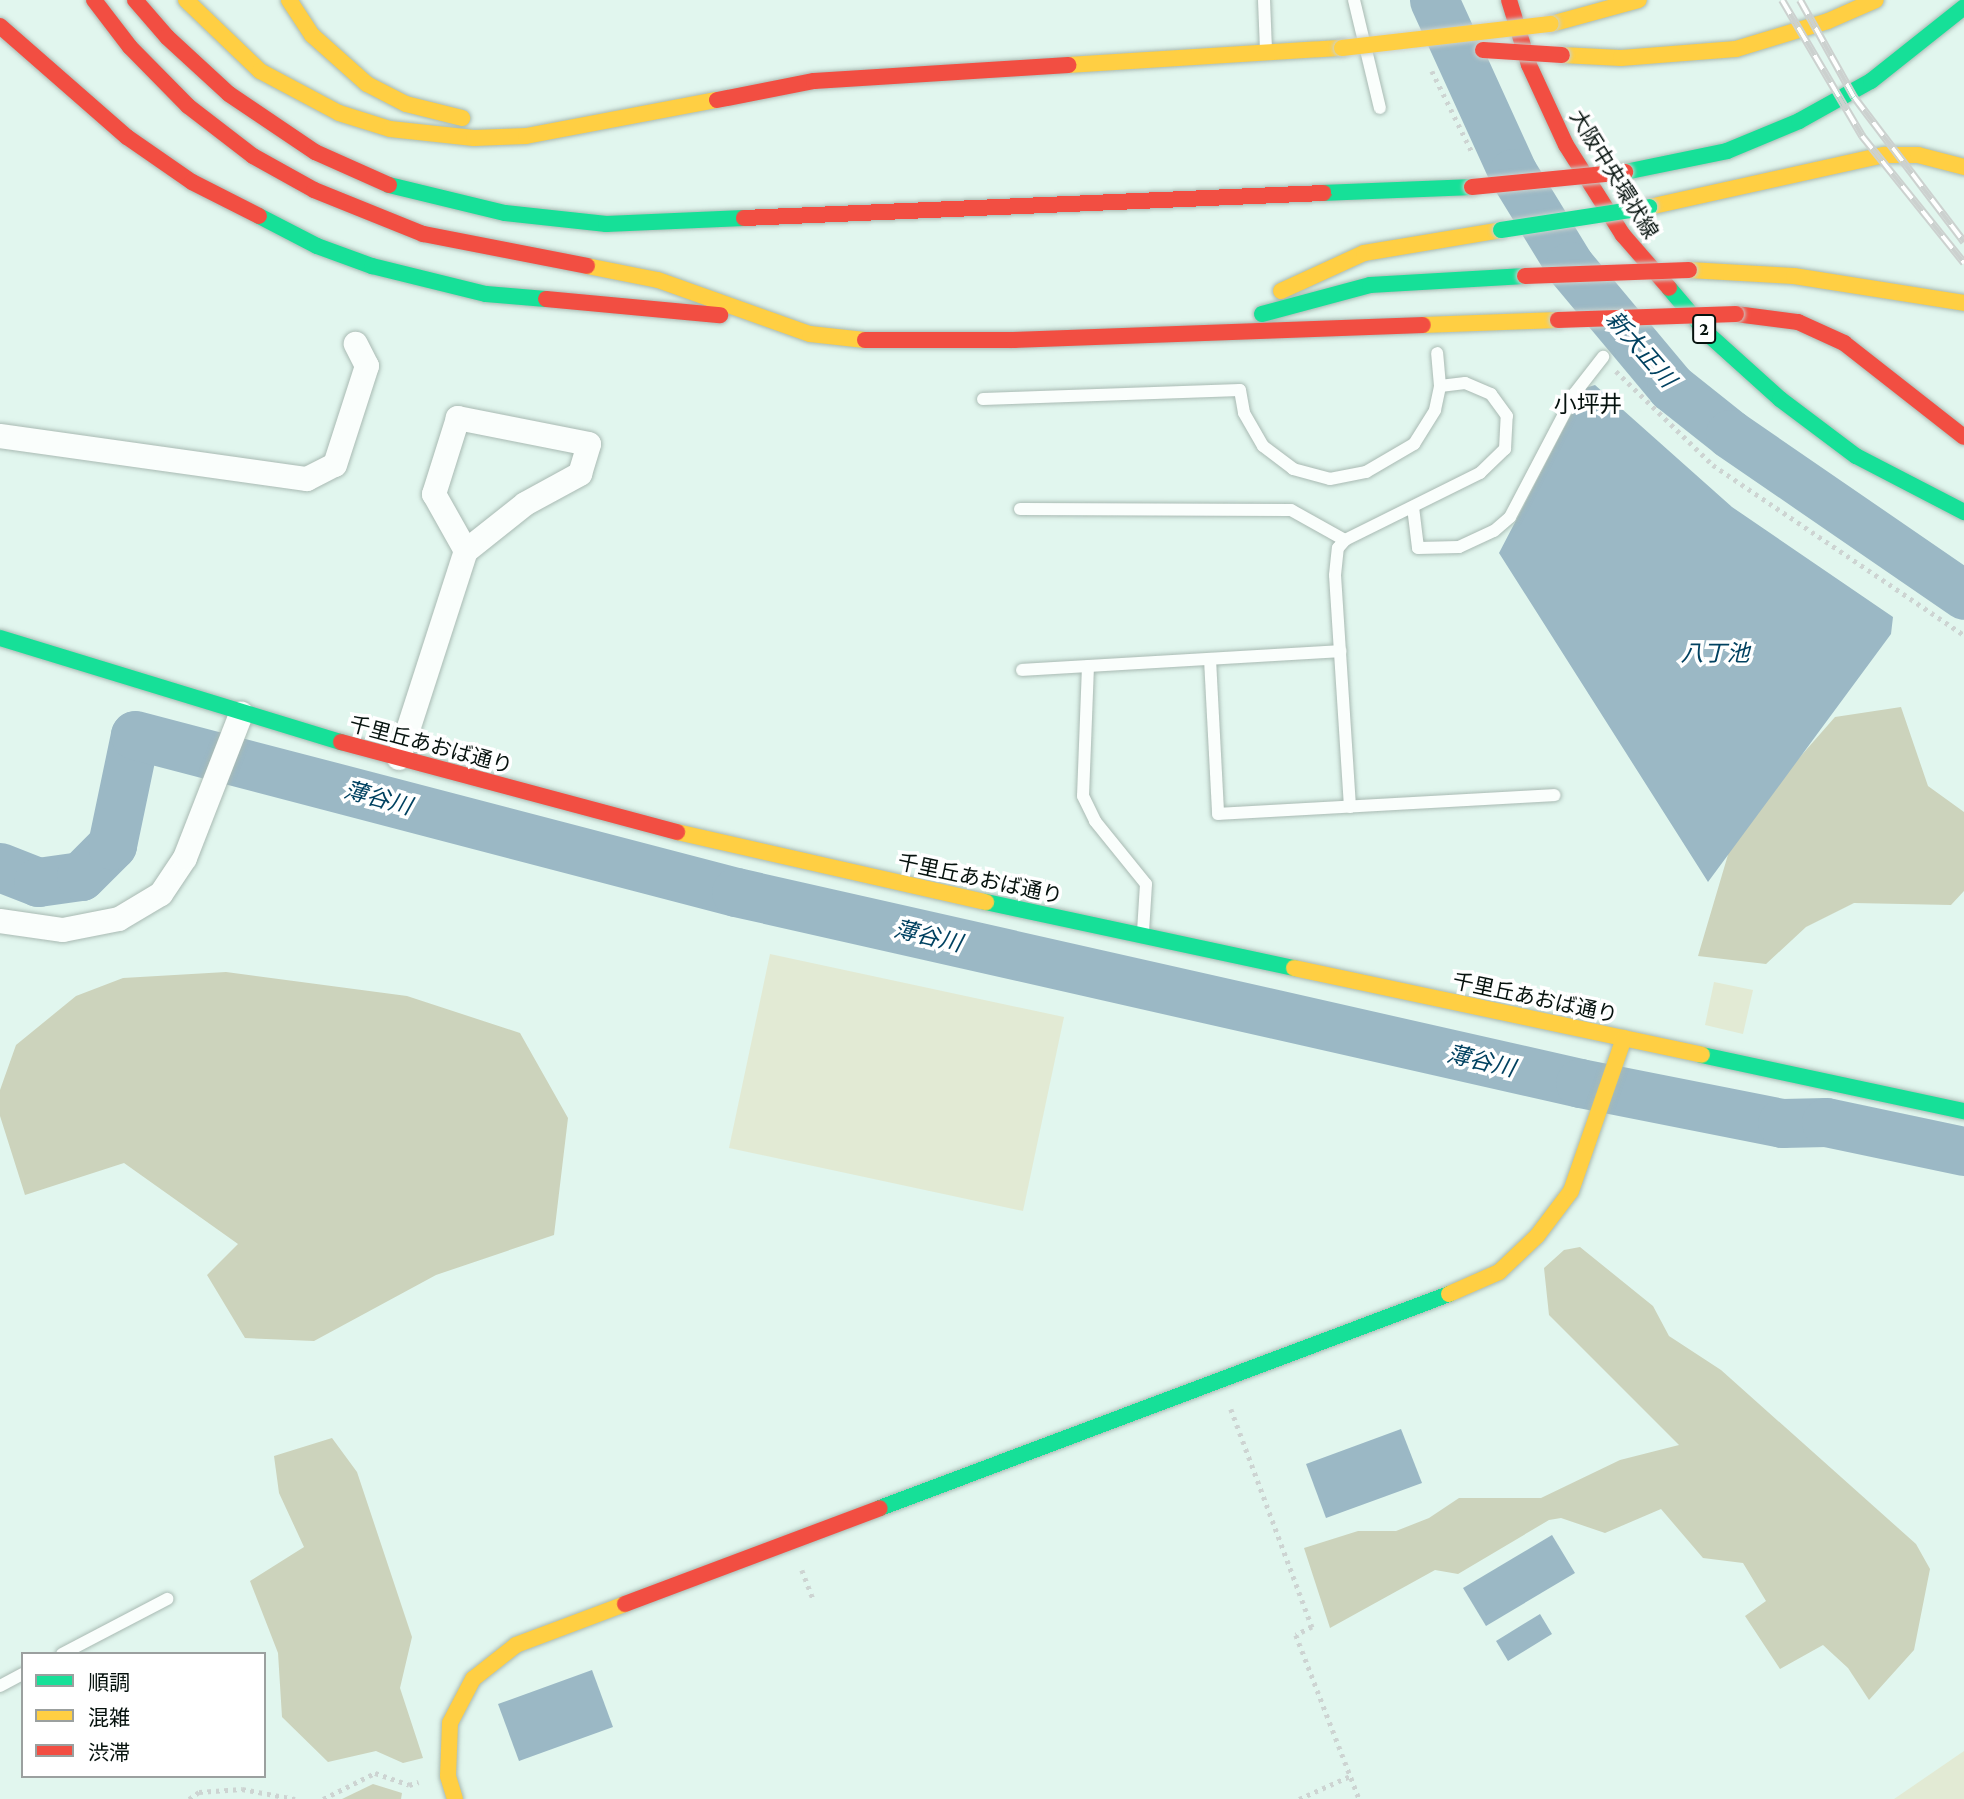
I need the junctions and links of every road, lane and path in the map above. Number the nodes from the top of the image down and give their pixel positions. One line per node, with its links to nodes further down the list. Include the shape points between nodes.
1 (94, 0): 20 (main road, via 130,47 188,106 253,156 314,190 423,234 658,280)
2 (135, 0): 10 (main road, bridge, via 167,37 229,94 315,152 401,190 505,213 606,224 1472,187 1625,172 1727,151 1799,121 1871,81)
3 (186, 0): 14 (main road, via 260,71 339,113 390,130 461,137 527,136)
4 (289, 0): 17 (main road, via 312,35 367,84 429,112)
5 (1264, 0): 13 (lane)
6 (1354, 0): 15 (lane)
7 (1509, 0): 31 (main road, 大阪中央環状線 / 2, via 1530,65 1566,145 1623,234 1709,335 1780,399 1856,456)
8 (1639, 0): 12 (main road, bridge, via 1551,24)
9 (1876, 0): 12 (main road, bridge, via 1736,49 1632,57)
10 (1963, 8)
11 (0, 26): 20 (main road, via 127,137 192,182 317,246 372,266 486,294)
12 (1393, 45): 13 (main road, bridge)
13 (1266, 52): 14 (main road, via 814,81)
14 (669, 107): 16 (main road)
15 (1380, 108)
16 (533, 116)
17 (478, 119)
18 (1964, 167): 21 (main road, bridge, via 1918,156 1884,155 1649,207 1364,253 1234,313)
19 (1964, 303): 21 (main road, bridge, via 1794,276 1689,270 1370,285)
20 (768, 318): 21 (main road, via 810,334 880,342)
21 (1182, 331): 28 (main road, bridge, via 1736,314 1798,322 1844,343)
22 (356, 344): 27 (street, via 367,366 335,464 307,479)
23 (1437, 353): 25 (lane)
24 (1603, 357): 29 (lane, via 1575,393 1510,517 1494,531 1459,547 1418,548)
25 (1440, 386): 26 (lane, via 1426,428 1401,454 1366,472 1330,479 1293,469 1263,446 1244,413 1240,390); 29 (lane, via 1465,383 1491,394 1507,416 1505,449 1480,473)
26 (983, 399)
27 (0, 436)
28 (1964, 437)
29 (1413, 507): 32 (lane)
30 (1020, 509): 32 (lane, via 1291,510)
31 (1964, 512)
32 (1345, 540): 35 (lane, via 1338,548 1335,575)
33 (466, 551): 33 (street, via 525,504 580,474 589,444 458,418 434,494); 40 (street)
34 (0, 638): 39 (main road, 千里丘あおば通り)
35 (1340, 652): 36 (lane); 42 (lane)
36 (1210, 659): 37 (lane); 42 (lane, via 1219,814)
37 (1088, 666): 38 (lane); 44 (lane, via 1081,784 1096,821 1146,884 1149,904)
38 (1022, 670)
39 (241, 714): 40 (main road, 千里丘あおば通り); 43 (street, via 185,858 161,894 119,919 64,930)
40 (399, 758): 44 (main road, 千里丘あおば通り, via 617,818)
41 (1554, 795): 42 (lane)
42 (1350, 807)
43 (0, 921)
44 (1143, 936): 45 (main road, 千里丘あおば通り)
45 (1624, 1038): 46 (main road, 千里丘あおば通り); 60 (main road, via 1571,1191 1537,1236 1499,1272 1407,1311 516,1645 473,1679 450,1723 448,1776)
46 (1964, 1111)
47 (1226, 1396): 54 (path, via 1312,1627 1296,1635)
48 (796, 1557): 50 (path)
49 (167, 1599): 51 (lane)
50 (814, 1601)
51 (66, 1652)
52 (21, 1675): 53 (lane)
53 (0, 1686)
54 (1350, 1776): 56 (path); 61 (path)
55 (433, 1778): 59 (path, via 409,1785 375,1773)
56 (1359, 1798)
57 (189, 1799): 58 (path, via 199,1792 242,1789)
58 (295, 1799)
59 (323, 1799)
60 (455, 1799)
61 (1299, 1799)

